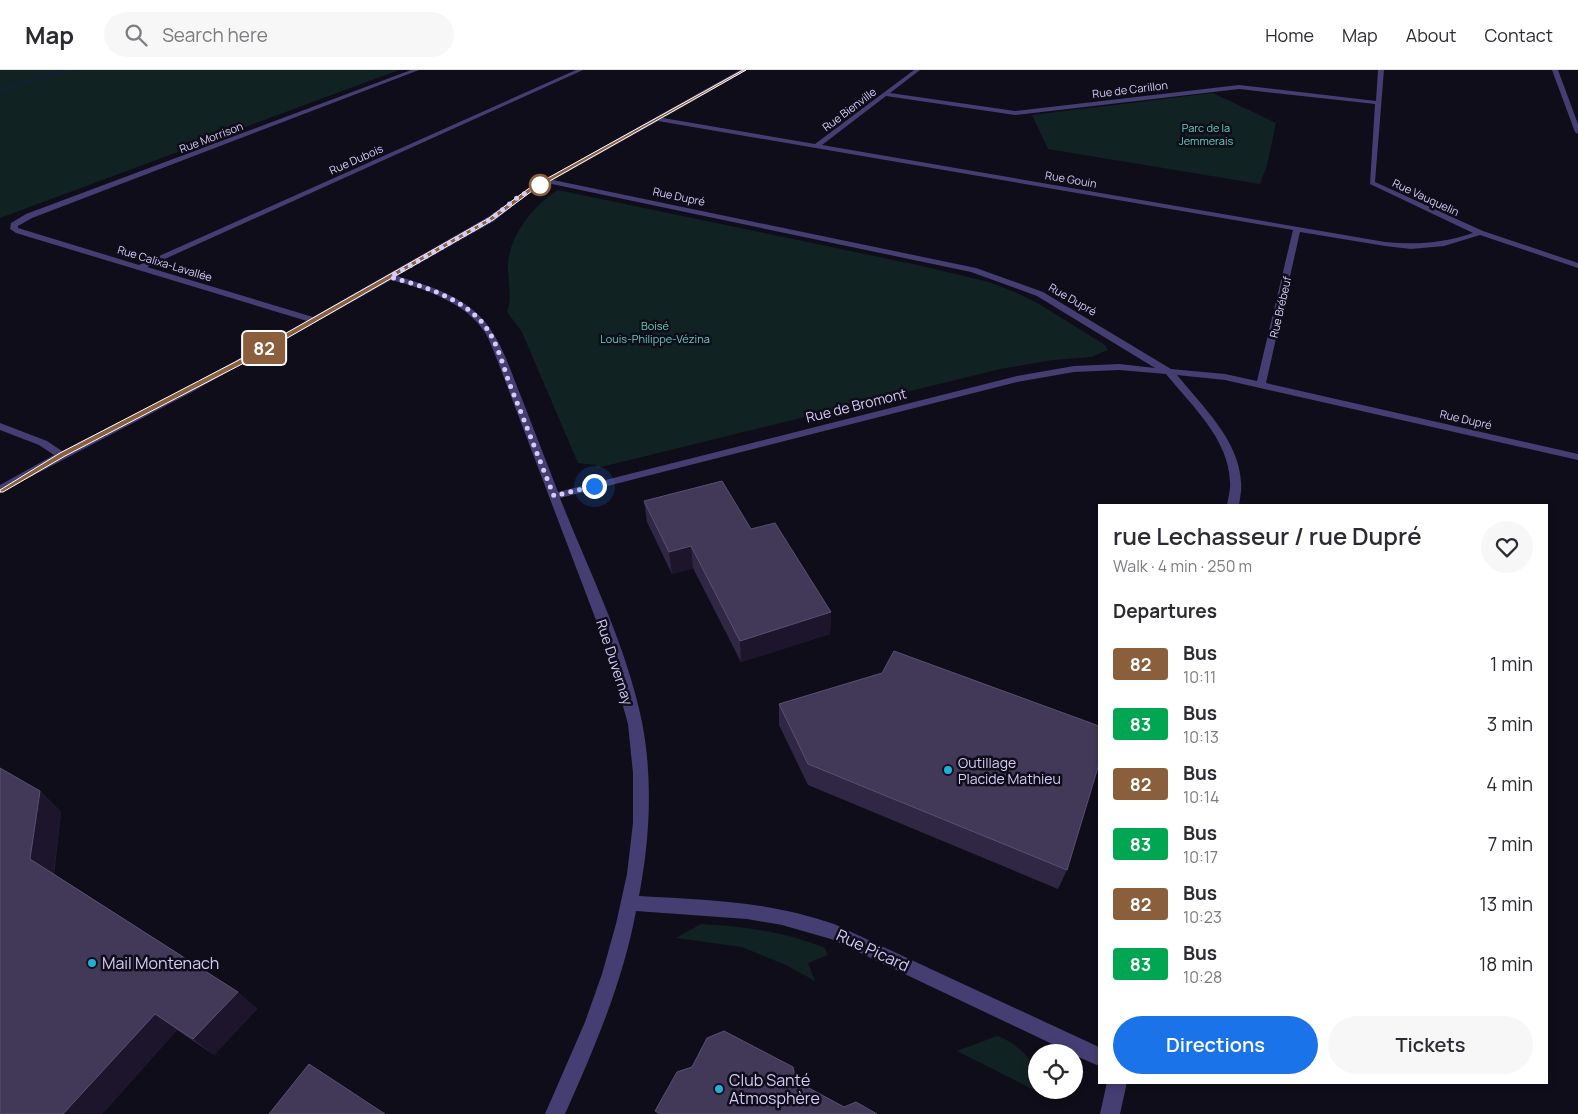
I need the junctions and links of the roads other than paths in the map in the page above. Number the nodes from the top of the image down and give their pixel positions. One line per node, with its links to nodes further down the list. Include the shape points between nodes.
1 (416, 70): 13 (street, Rue Morrison, via 28,216)
2 (580, 70): 17 (street, Rue Dubois)
3 (744, 70): 9 (street)
4 (917, 70): 7 (street, Rue Bienville)
5 (1381, 70): 8 (street, Rue Vauquelin)
6 (1555, 70): 10 (street)
7 (885, 94): 8 (street, Rue de Carillon, via 1015,113 1239,86); 11 (street, Rue Bienville)
8 (1378, 103): 15 (street, Rue Vauquelin, via 1372,182)
9 (658, 119): 11 (street, Rue Gouin); 12 (street)
10 (1578, 132)
11 (816, 146): 14 (street, Rue Gouin)
12 (547, 181): 18 (street, via 517,198 491,219); 20 (street, Rue Dupré, via 990,275 1040,294)
13 (14, 225): 17 (street, Rue Calixa-Lavallée, via 16,230)
14 (1297, 230): 15 (street, Rue Gouin, via 1416,246 1441,245); 21 (street, Rue Brébeuf)
15 (1480, 234): 16 (street, Rue Vauquelin)
16 (1578, 266)
17 (140, 267): 19 (street, Rue Calixa-Lavallée)
18 (390, 277): 19 (street); 26 (street, Rue Duvernay, via 447,297 485,327)
19 (314, 320): 23 (street, via 204,382)
20 (1169, 372): 21 (street, Rue Dupré); 26 (street, Rue de Bromont, via 1119,367 1074,369 1017,378); 27 (street, via 1210,421 1229,452 1236,483)
21 (1261, 384): 24 (street, Rue Dupré)
22 (0, 426): 23 (street)
23 (62, 455): 25 (street)
24 (1578, 457)
25 (0, 490)
26 (554, 496): 28 (street, Rue Duvernay, via 615,657 635,724 640,777 640,834)
27 (1233, 504)
28 (630, 904): 29 (street, Rue Picard, via 727,908 798,920 834,932); 31 (street, Rue Duvernay, via 600,1008)
29 (1098, 1057)
30 (1117, 1084): 32 (street)
31 (555, 1114)
32 (1110, 1114)

